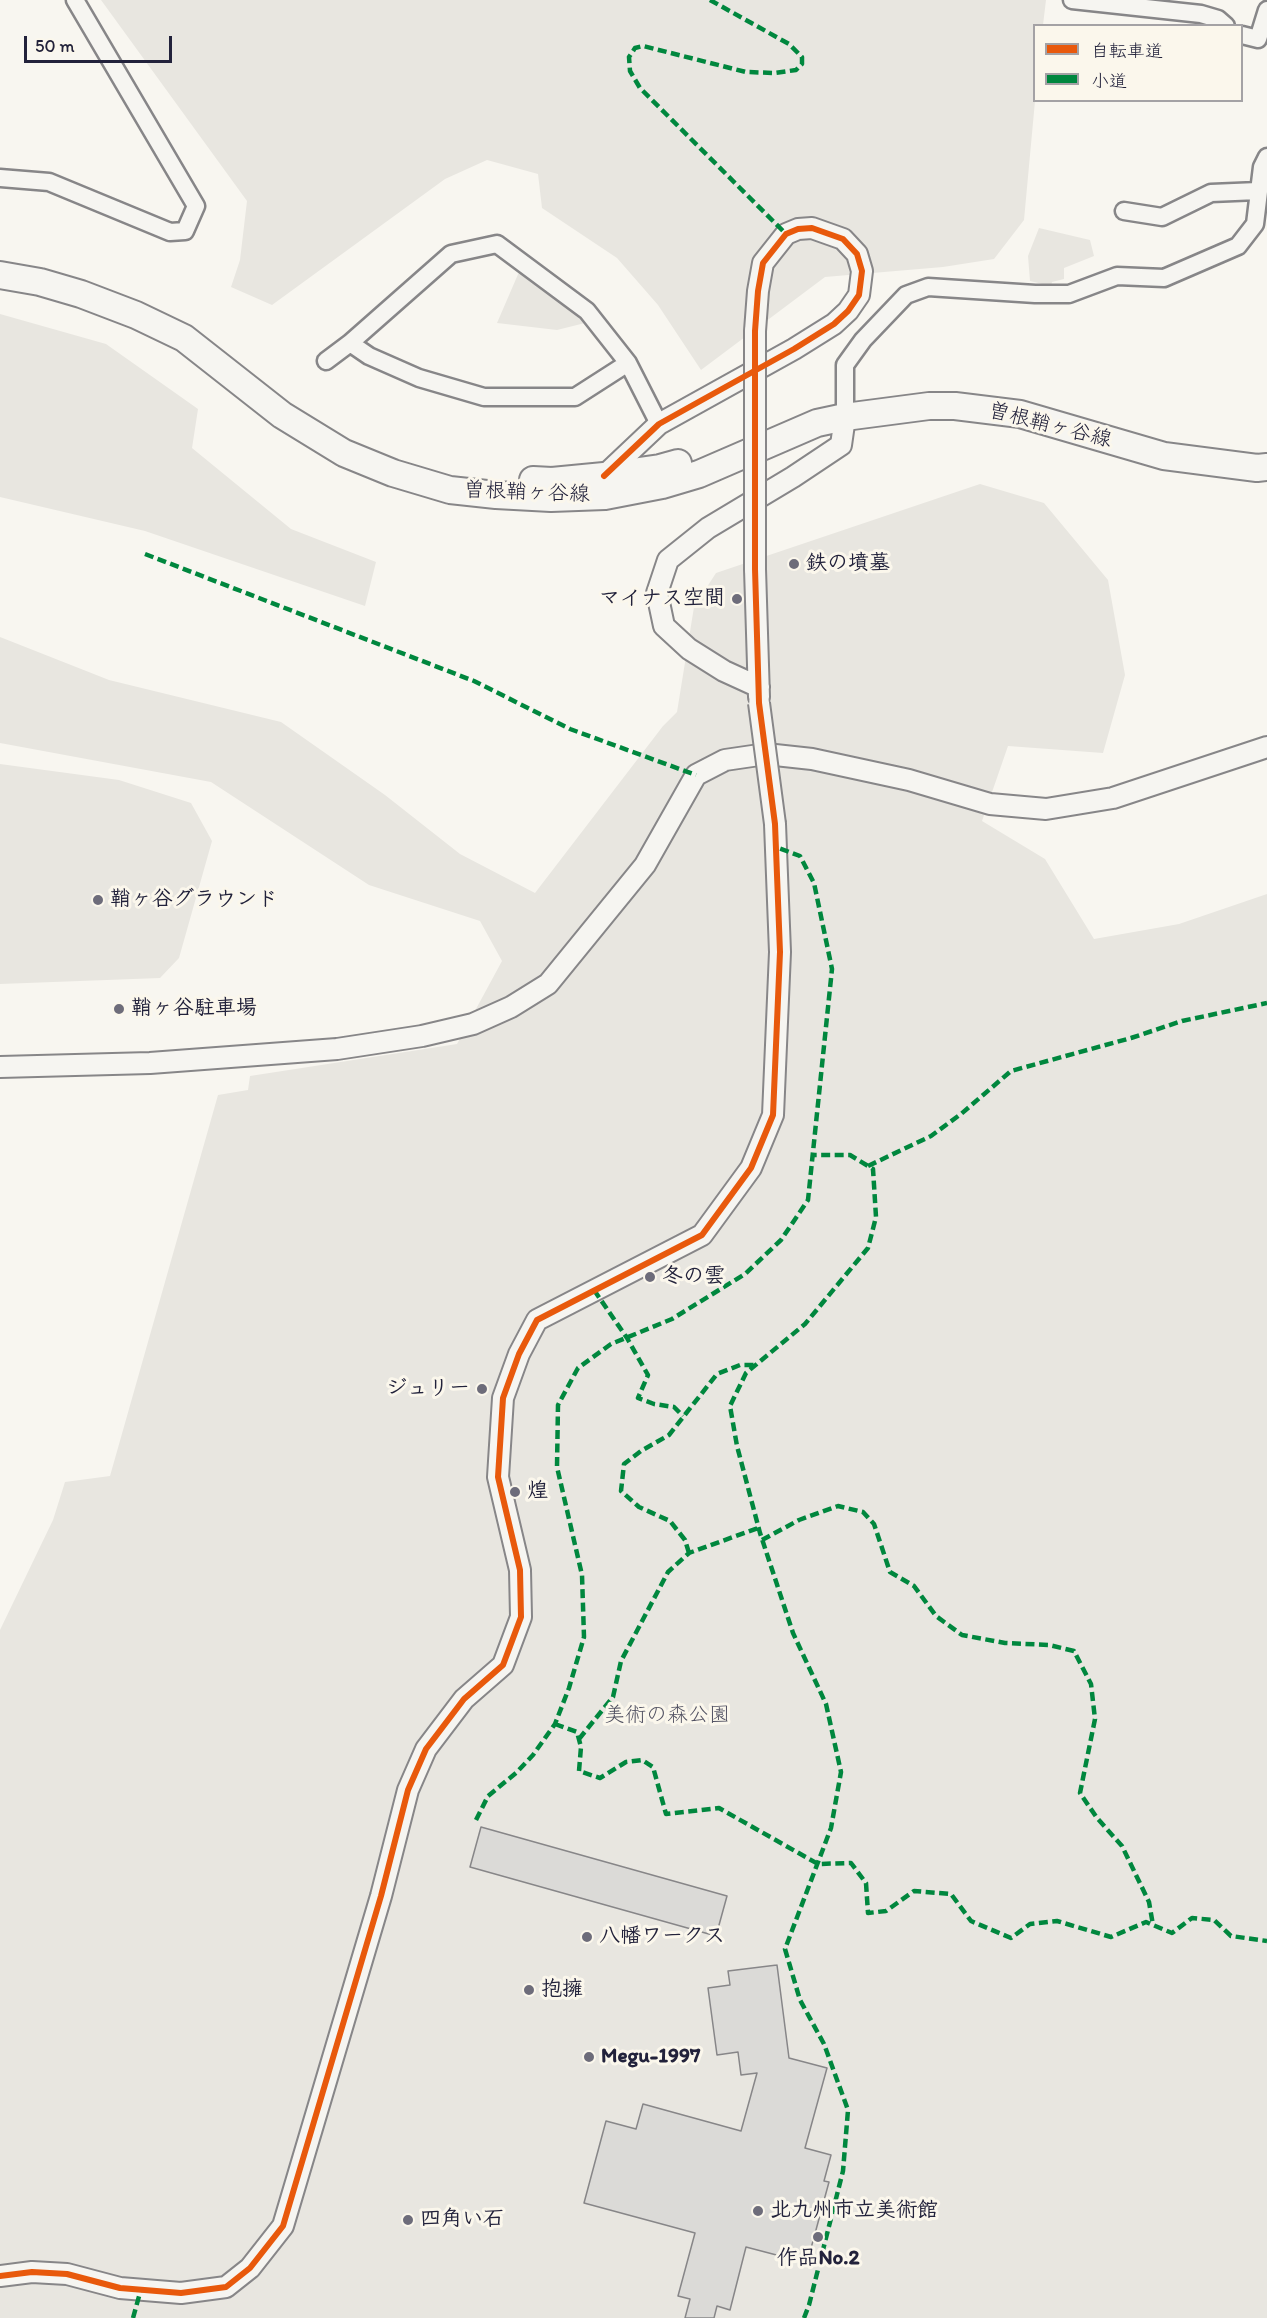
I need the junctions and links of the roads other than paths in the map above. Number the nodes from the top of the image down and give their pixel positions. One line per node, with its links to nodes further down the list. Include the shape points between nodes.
1 (75, 0): 7 (street, via 196,206 185,231 170,232 49,182)
2 (1072, 0): 4 (street, via 1201,14)
3 (1267, 10): 5 (street, via 1258,39)
4 (1224, 24)
5 (1243, 35)
6 (1267, 157): 8 (street)
7 (0, 178)
8 (1258, 191): 9 (street, via 1211,193 1162,217); 15 (street, via 1255,224 1238,246 1164,278 1118,276 1069,294 928,287 906,295 845,365)
9 (1124, 211)
10 (0, 258): 19 (main road, 曽根鞘ヶ谷線, via 44,265 87,278 192,323 312,415 351,438 399,456 454,472 498,478 552,481)
11 (0, 275): 15 (main road, 曽根鞘ヶ谷線, via 81,294 136,315 184,338 282,415 344,453 393,473 450,489 551,498 605,496 662,485 699,474)
12 (350, 343): 13 (street); 14 (street, via 419,378 484,397 575,398); 14 (street, via 451,254 497,244 587,311)
13 (326, 361)
14 (628, 363): 16 (street)
15 (844, 409): 17 (main road, 曽根鞘ヶ谷線, via 930,389 994,393 1025,397 1168,439); 18 (main road, 曽根鞘ヶ谷線, via 929,406 991,410 1020,414 1164,456); 19 (main road, 曽根鞘ヶ谷線, via 814,407 695,457 660,468); 20 (street, via 841,445 708,528 668,560 657,593 664,626 672,634)
16 (659, 424): 19 (street); 20 (street, bridge, via 794,349 834,324 859,295 862,271 857,254 843,239 812,228 798,229 786,234 763,263 755,331 755,569)
17 (1267, 450)
18 (1267, 467)
19 (604, 476)
20 (759, 695): 23 (street, bridge, via 775,824 780,952 773,1114 751,1168 702,1235 537,1320 519,1354 503,1398 498,1477 520,1570 521,1617 503,1665 464,1699 426,1749 408,1790 381,1896 283,2226 250,2268 226,2287 181,2293 120,2288 67,2274 32,2272)
21 (1267, 747): 22 (street, via 1113,798 1046,809 990,804 909,780 812,759 766,753 725,760 696,775 645,865 548,984 473,1024 338,1049 150,1063)
22 (0, 1067)
23 (0, 2276)

